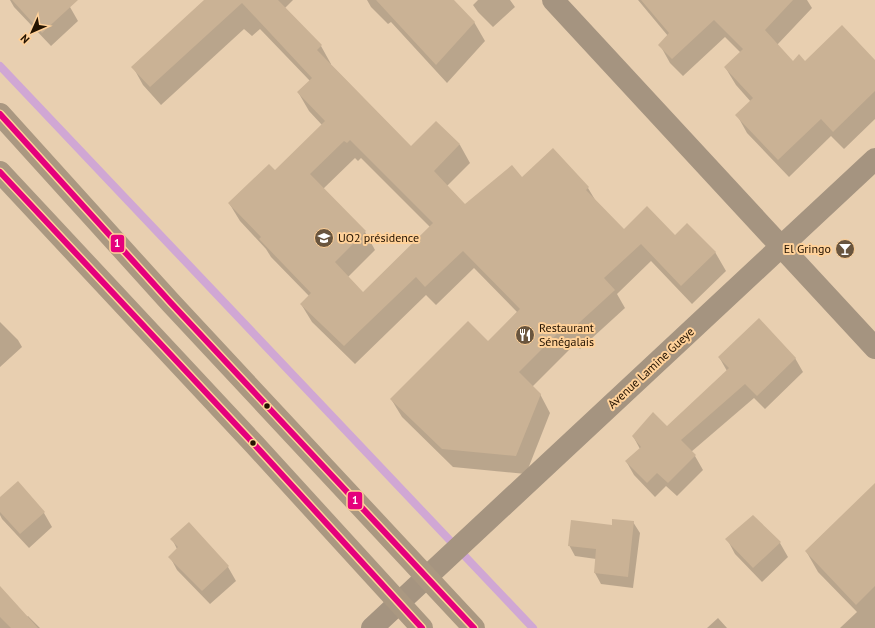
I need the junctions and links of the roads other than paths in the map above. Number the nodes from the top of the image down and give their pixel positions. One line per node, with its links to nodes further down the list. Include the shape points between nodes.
1 (553, 0): 5 (street)
2 (0, 114): 7 (main road, via 171,303)
3 (875, 159): 5 (street, Avenue Lamine Gueye)
4 (0, 172): 8 (main road, via 254,444)
5 (781, 247): 6 (street); 7 (street, Avenue Lamine Gueye)
6 (875, 348)
7 (427, 577): 8 (street, Avenue Lamine Gueye); 11 (main road)
8 (398, 603): 9 (street, Avenue Lamine Gueye); 10 (main road)
9 (372, 628)
10 (422, 628)
11 (474, 628)

